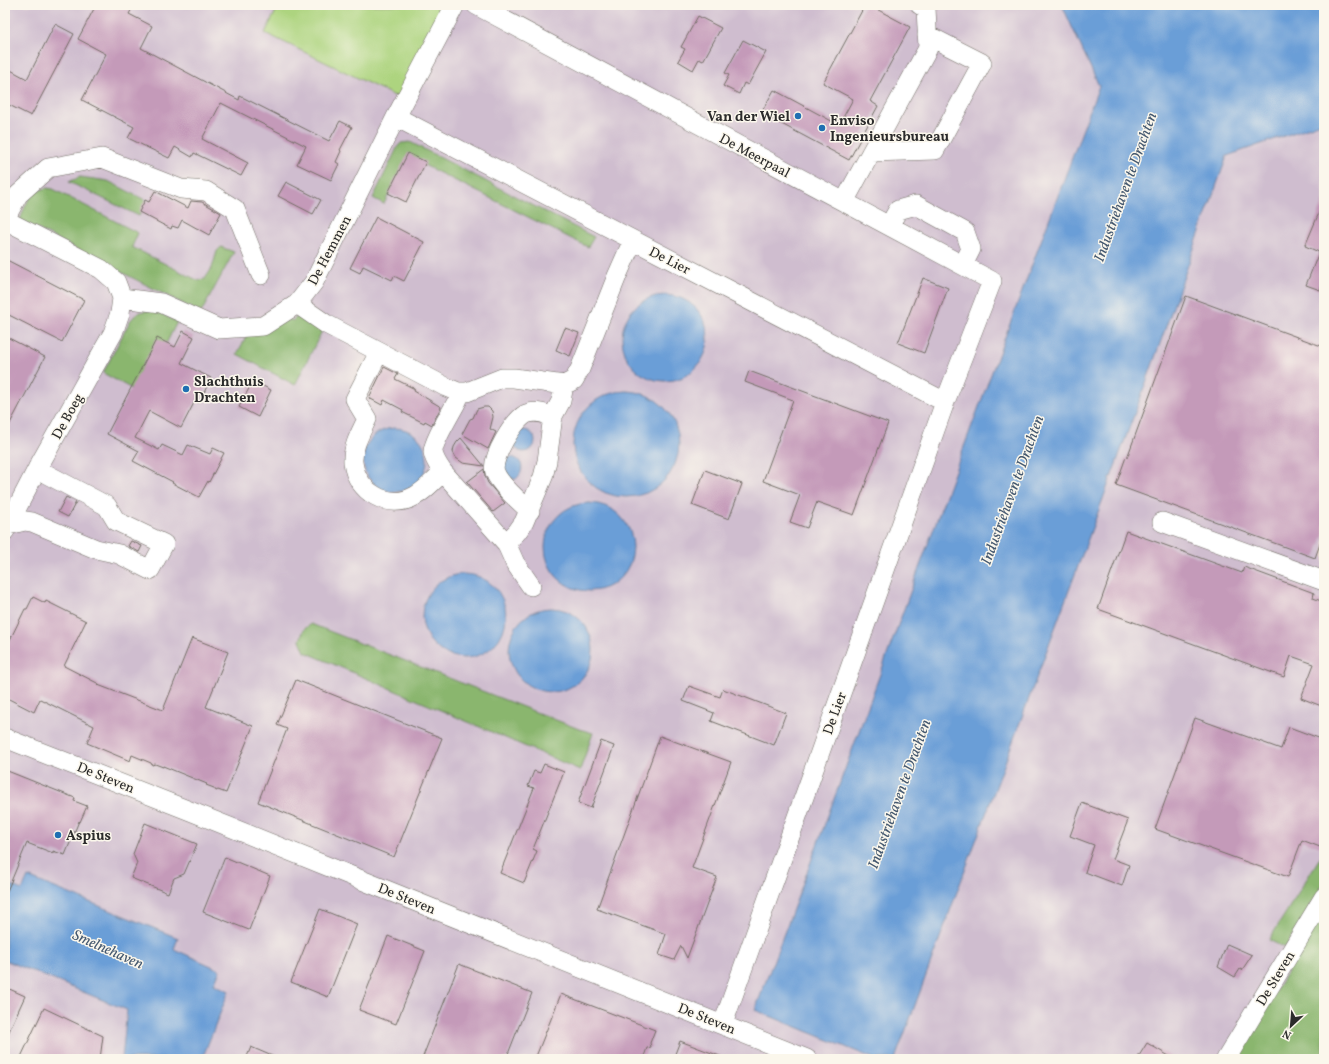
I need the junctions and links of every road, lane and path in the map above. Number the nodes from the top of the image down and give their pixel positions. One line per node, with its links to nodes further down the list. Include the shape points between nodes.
1 (455, 5): 5 (street, De Hemmen)
2 (476, 5): 7 (street, De Meerpaal)
3 (920, 5): 4 (street, via 926,8)
4 (928, 35): 6 (street, via 928,48); 6 (street, via 982,63 935,150)
5 (396, 117): 10 (street, De Lier); 15 (street, De Hemmen, via 314,282)
6 (872, 152): 7 (street)
7 (844, 202): 9 (street, De Meerpaal)
8 (5, 220): 12 (street, via 18,195 48,168 102,158 181,189 206,191 236,209); 14 (street, via 101,269 116,282)
9 (889, 226): 11 (street, De Meerpaal); 11 (street, via 898,210 916,205 965,232 971,249)
10 (633, 240): 17 (street, via 580,369 574,380); 19 (street, De Lier)
11 (963, 265): 13 (street, De Meerpaal)
12 (261, 275)
13 (992, 281): 19 (street, De Lier)
14 (122, 298): 15 (street, De Hemmen, via 161,303 219,330 263,326); 21 (street, De Boeg, via 113,333)
15 (297, 304): 16 (street, via 326,324)
16 (379, 352): 18 (street); 22 (street, via 355,399 368,419 354,451 354,466 359,481 374,496 384,500 405,500 415,496)
17 (564, 385): 18 (street, via 502,378 467,392); 20 (street, via 562,401)
18 (458, 392): 22 (street, via 458,399 433,451)
19 (944, 402): 31 (street, De Lier)
20 (554, 416): 23 (street, via 543,477); 23 (street, via 533,412 521,417 494,462 494,470 500,481)
21 (37, 469): 25 (street, De Boeg); 25 (street, via 107,506 116,521 164,544 150,570 119,554 96,549 32,522 25,521)
22 (443, 472): 26 (street)
23 (530, 511): 26 (street, via 517,532)
24 (1162, 522): 27 (street)
25 (6, 528)
26 (506, 543): 28 (street, via 515,563)
27 (1324, 581)
28 (531, 586)
29 (5, 738): 31 (street, De Steven)
30 (1324, 897): 33 (street, De Steven)
31 (723, 1024): 32 (street, De Steven)
32 (808, 1059)
33 (1226, 1059)

